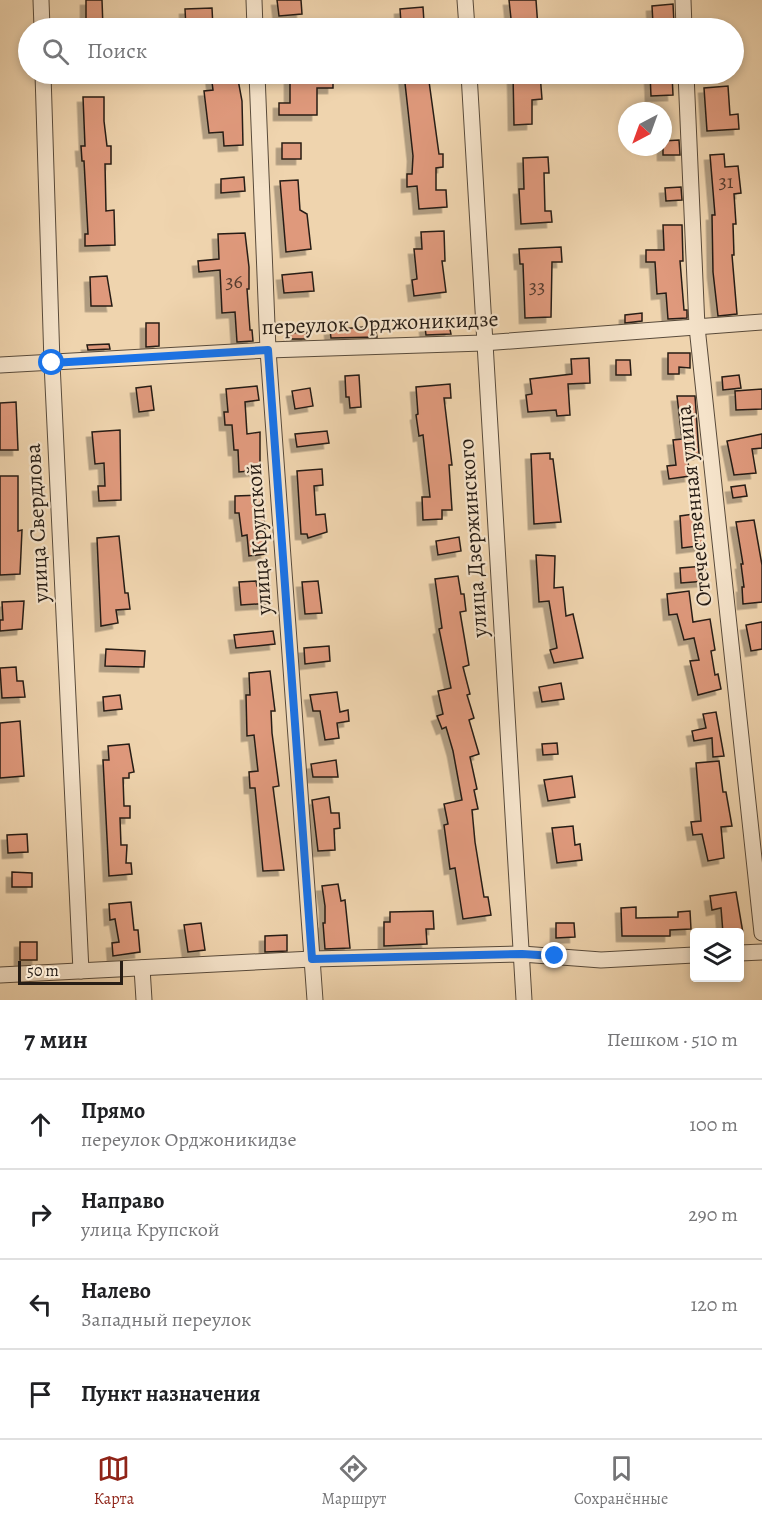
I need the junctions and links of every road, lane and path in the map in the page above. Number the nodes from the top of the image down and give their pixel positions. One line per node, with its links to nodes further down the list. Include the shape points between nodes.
1 (41, 0): 5 (street)
2 (254, 0): 6 (street)
3 (465, 0): 7 (street)
4 (683, 0): 8 (street)
5 (42, 18)
6 (255, 18)
7 (466, 18)
8 (684, 18)
9 (43, 84): 17 (street, улица Свердлова)
10 (257, 84): 16 (street, улица Крупской)
11 (470, 84): 15 (street, улица Дзержинского)
12 (686, 84): 14 (street, Отечественная улица)
13 (762, 322): 14 (street, переулок Орджоникидзе)
14 (698, 327): 15 (street, переулок Орджоникидзе); 19 (street, Отечественная улица)
15 (483, 343): 16 (street, переулок Орджоникидзе); 22 (street, улица Дзержинского)
16 (268, 350): 17 (street, переулок Орджоникидзе); 24 (street, улица Крупской)
17 (52, 363): 18 (street, переулок Орджоникидзе); 26 (street, улица Свердлова)
18 (0, 365)
19 (762, 933)
20 (762, 952): 21 (street)
21 (744, 953)
22 (522, 954): 23 (street, via 601,960); 24 (street); 30 (street, улица Дзержинского)
23 (690, 955)
24 (312, 959): 25 (street); 29 (street, улица Крупской)
25 (142, 968): 26 (street); 28 (street)
26 (81, 970): 27 (street)
27 (0, 975)
28 (144, 1000)
29 (315, 1000)
30 (524, 1000)

